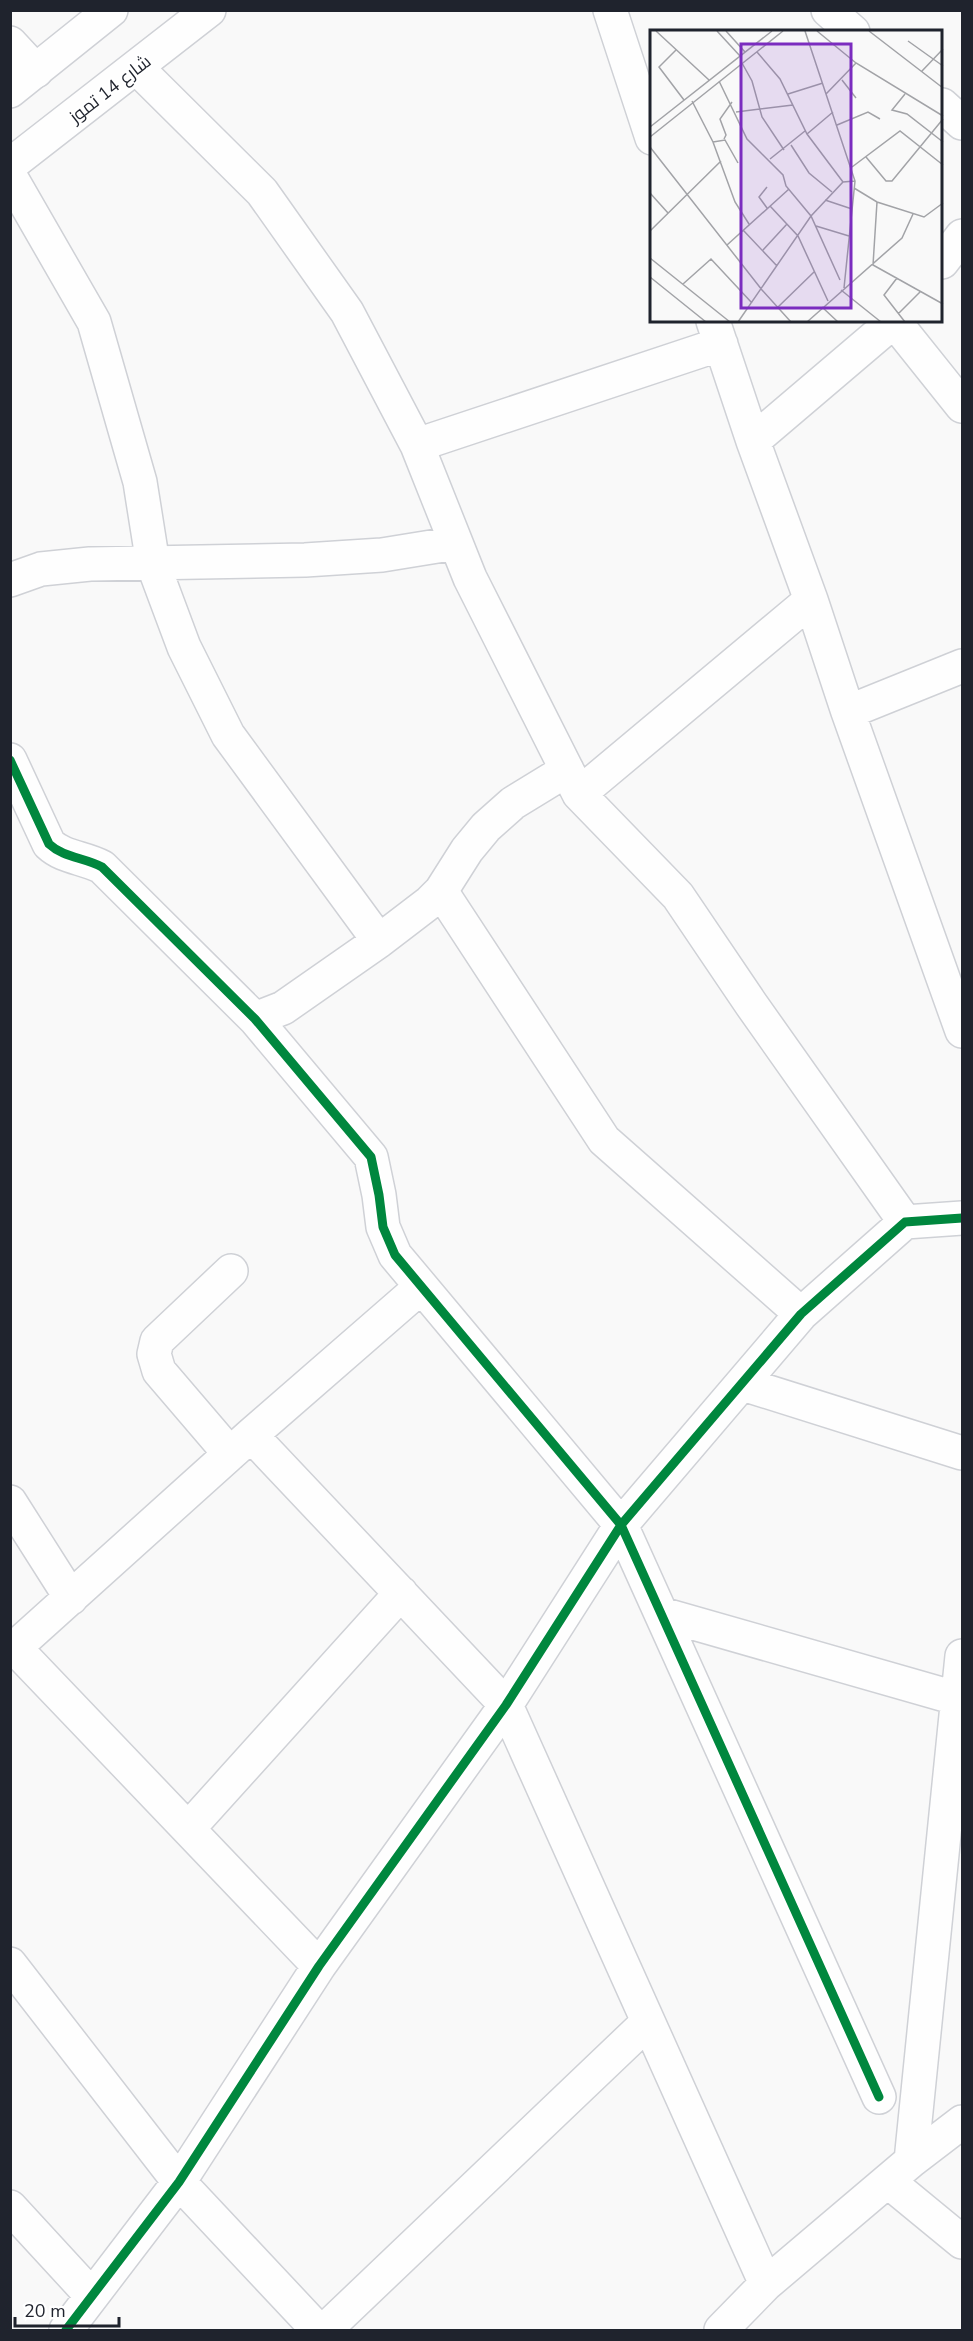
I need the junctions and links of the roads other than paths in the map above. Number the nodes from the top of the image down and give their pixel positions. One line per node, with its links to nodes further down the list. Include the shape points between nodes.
1 (111, 10): 8 (street)
2 (209, 10): 7 (street, شارع 14 تموز)
3 (609, 10): 11 (street)
4 (828, 10): 5 (street)
5 (852, 30)
6 (10, 43): 8 (street)
7 (137, 68): 12 (street, شارع 14 تموز); 21 (street, via 262,192 347,312)
8 (23, 81)
9 (943, 106): 10 (street)
10 (963, 123)
11 (650, 132)
12 (10, 165)
13 (10, 176): 23 (street, via 94,322 140,482)
14 (963, 237): 15 (street)
15 (943, 261)
16 (893, 322): 20 (street)
17 (895, 322): 19 (street)
18 (717, 333): 20 (street); 21 (street)
19 (963, 406)
20 (753, 441): 25 (street)
21 (417, 445): 22 (street)
22 (456, 543): 23 (street, via 382,555); 29 (street)
23 (153, 564): 24 (street, via 41,569); 31 (street, via 184,647 228,735)
24 (10, 580)
25 (811, 600): 27 (street); 29 (street)
26 (963, 666): 27 (street)
27 (848, 712): 33 (street)
28 (10, 760): 32 (street, via 49,844 59,853 102,867)
29 (573, 782): 30 (street, via 513,803 486,826); 35 (street, via 678,896)
30 (441, 891): 31 (street); 38 (street, via 604,1140)
31 (379, 941): 32 (street, via 283,1008)
32 (255, 1019): 37 (street, via 371,1157 383,1227 395,1255)
33 (963, 1031)
34 (963, 1218): 35 (street)
35 (905, 1222): 38 (street)
36 (231, 1271): 40 (street, via 157,1341 154,1354 159,1371)
37 (421, 1287): 40 (street); 43 (street)
38 (801, 1314): 39 (street)
39 (743, 1383): 41 (street); 43 (street)
40 (241, 1444): 44 (street); 45 (street)
41 (963, 1453)
42 (10, 1502): 45 (street)
43 (621, 1525): 46 (street); 50 (street)
44 (401, 1593): 50 (street); 51 (street)
45 (71, 1598): 47 (street)
46 (662, 1614): 49 (street); 55 (street)
47 (13, 1650): 51 (street)
48 (963, 1656): 49 (street)
49 (958, 1699): 57 (street)
50 (506, 1705): 53 (street); 54 (street)
51 (188, 1829): 53 (street)
52 (10, 1964): 58 (street)
53 (319, 1966): 58 (street)
54 (648, 2022): 61 (street); 65 (street)
55 (879, 2097)
56 (963, 2122): 57 (street)
57 (900, 2172): 60 (street); 61 (street)
58 (179, 2182): 62 (street); 64 (street)
59 (10, 2207): 62 (street)
60 (963, 2242)
61 (766, 2284): 66 (street)
62 (91, 2295): 63 (street)
63 (66, 2331)
64 (318, 2331)
65 (325, 2331)
66 (722, 2331)

